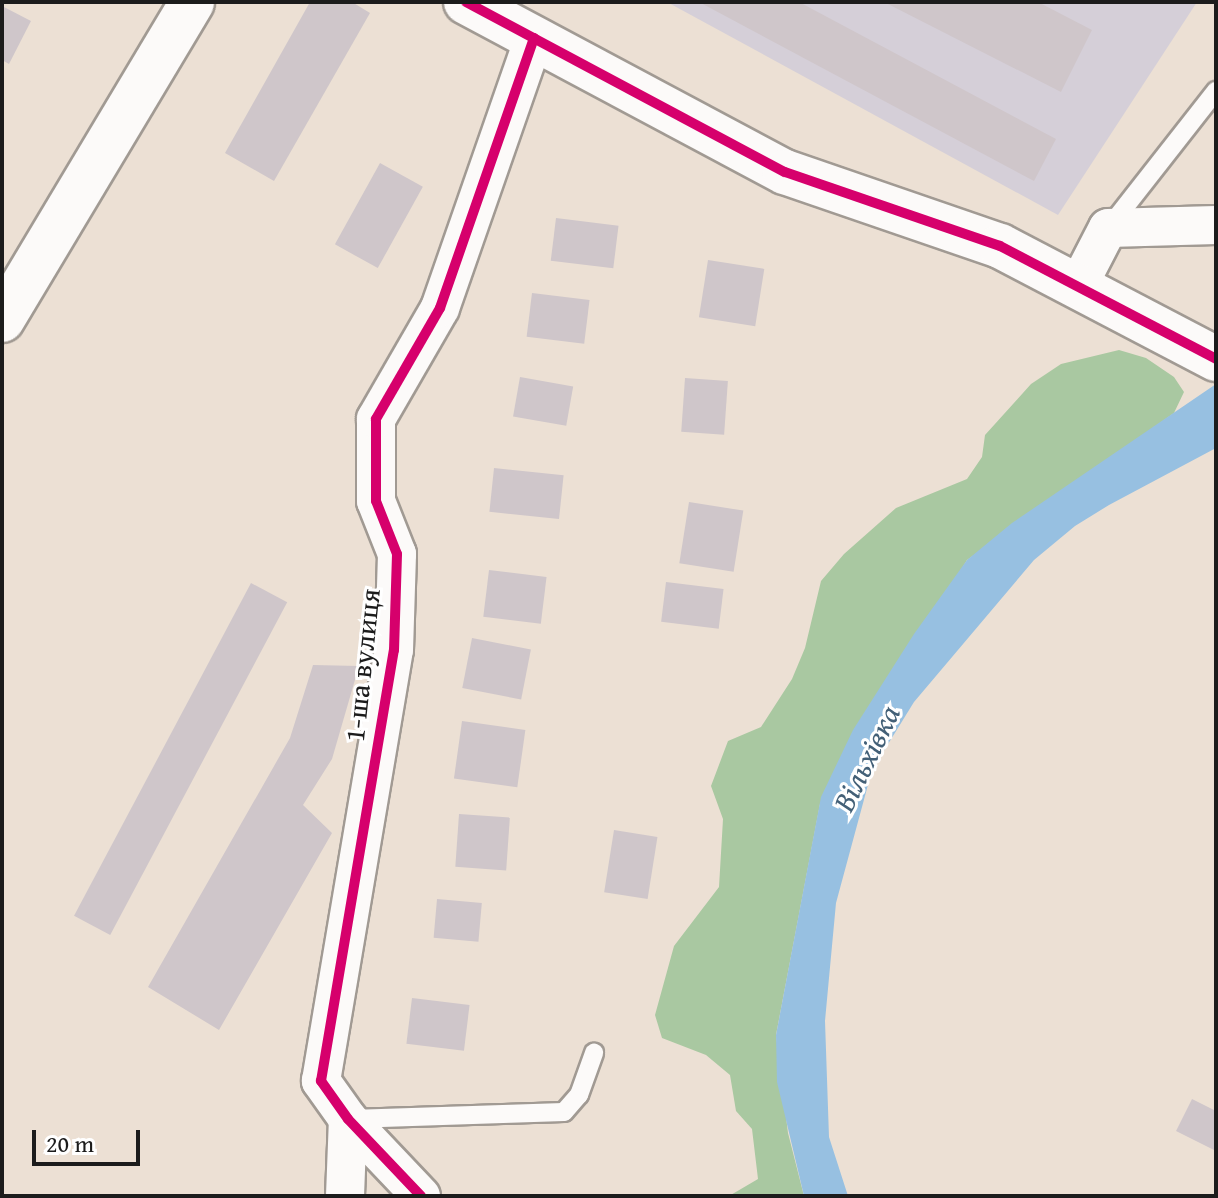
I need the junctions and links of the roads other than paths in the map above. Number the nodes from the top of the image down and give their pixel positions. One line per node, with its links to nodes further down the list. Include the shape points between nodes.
1 (192, 2): 8 (street)
2 (466, 2): 3 (street)
3 (534, 38): 7 (street, via 785,172 1000,246); 11 (street, 1-ша вулиця, via 440,308 376,419 376,501 397,554 394,650 321,1081)
4 (1216, 91): 6 (lane)
5 (1216, 225): 6 (street)
6 (1108, 228): 7 (street)
7 (1078, 286): 9 (street)
8 (5, 306)
9 (1204, 352)
10 (594, 1053): 11 (lane, via 579,1095 564,1112)
11 (348, 1119): 12 (street); 13 (street, 1-ша вулиця)
12 (345, 1196)
13 (421, 1196)

